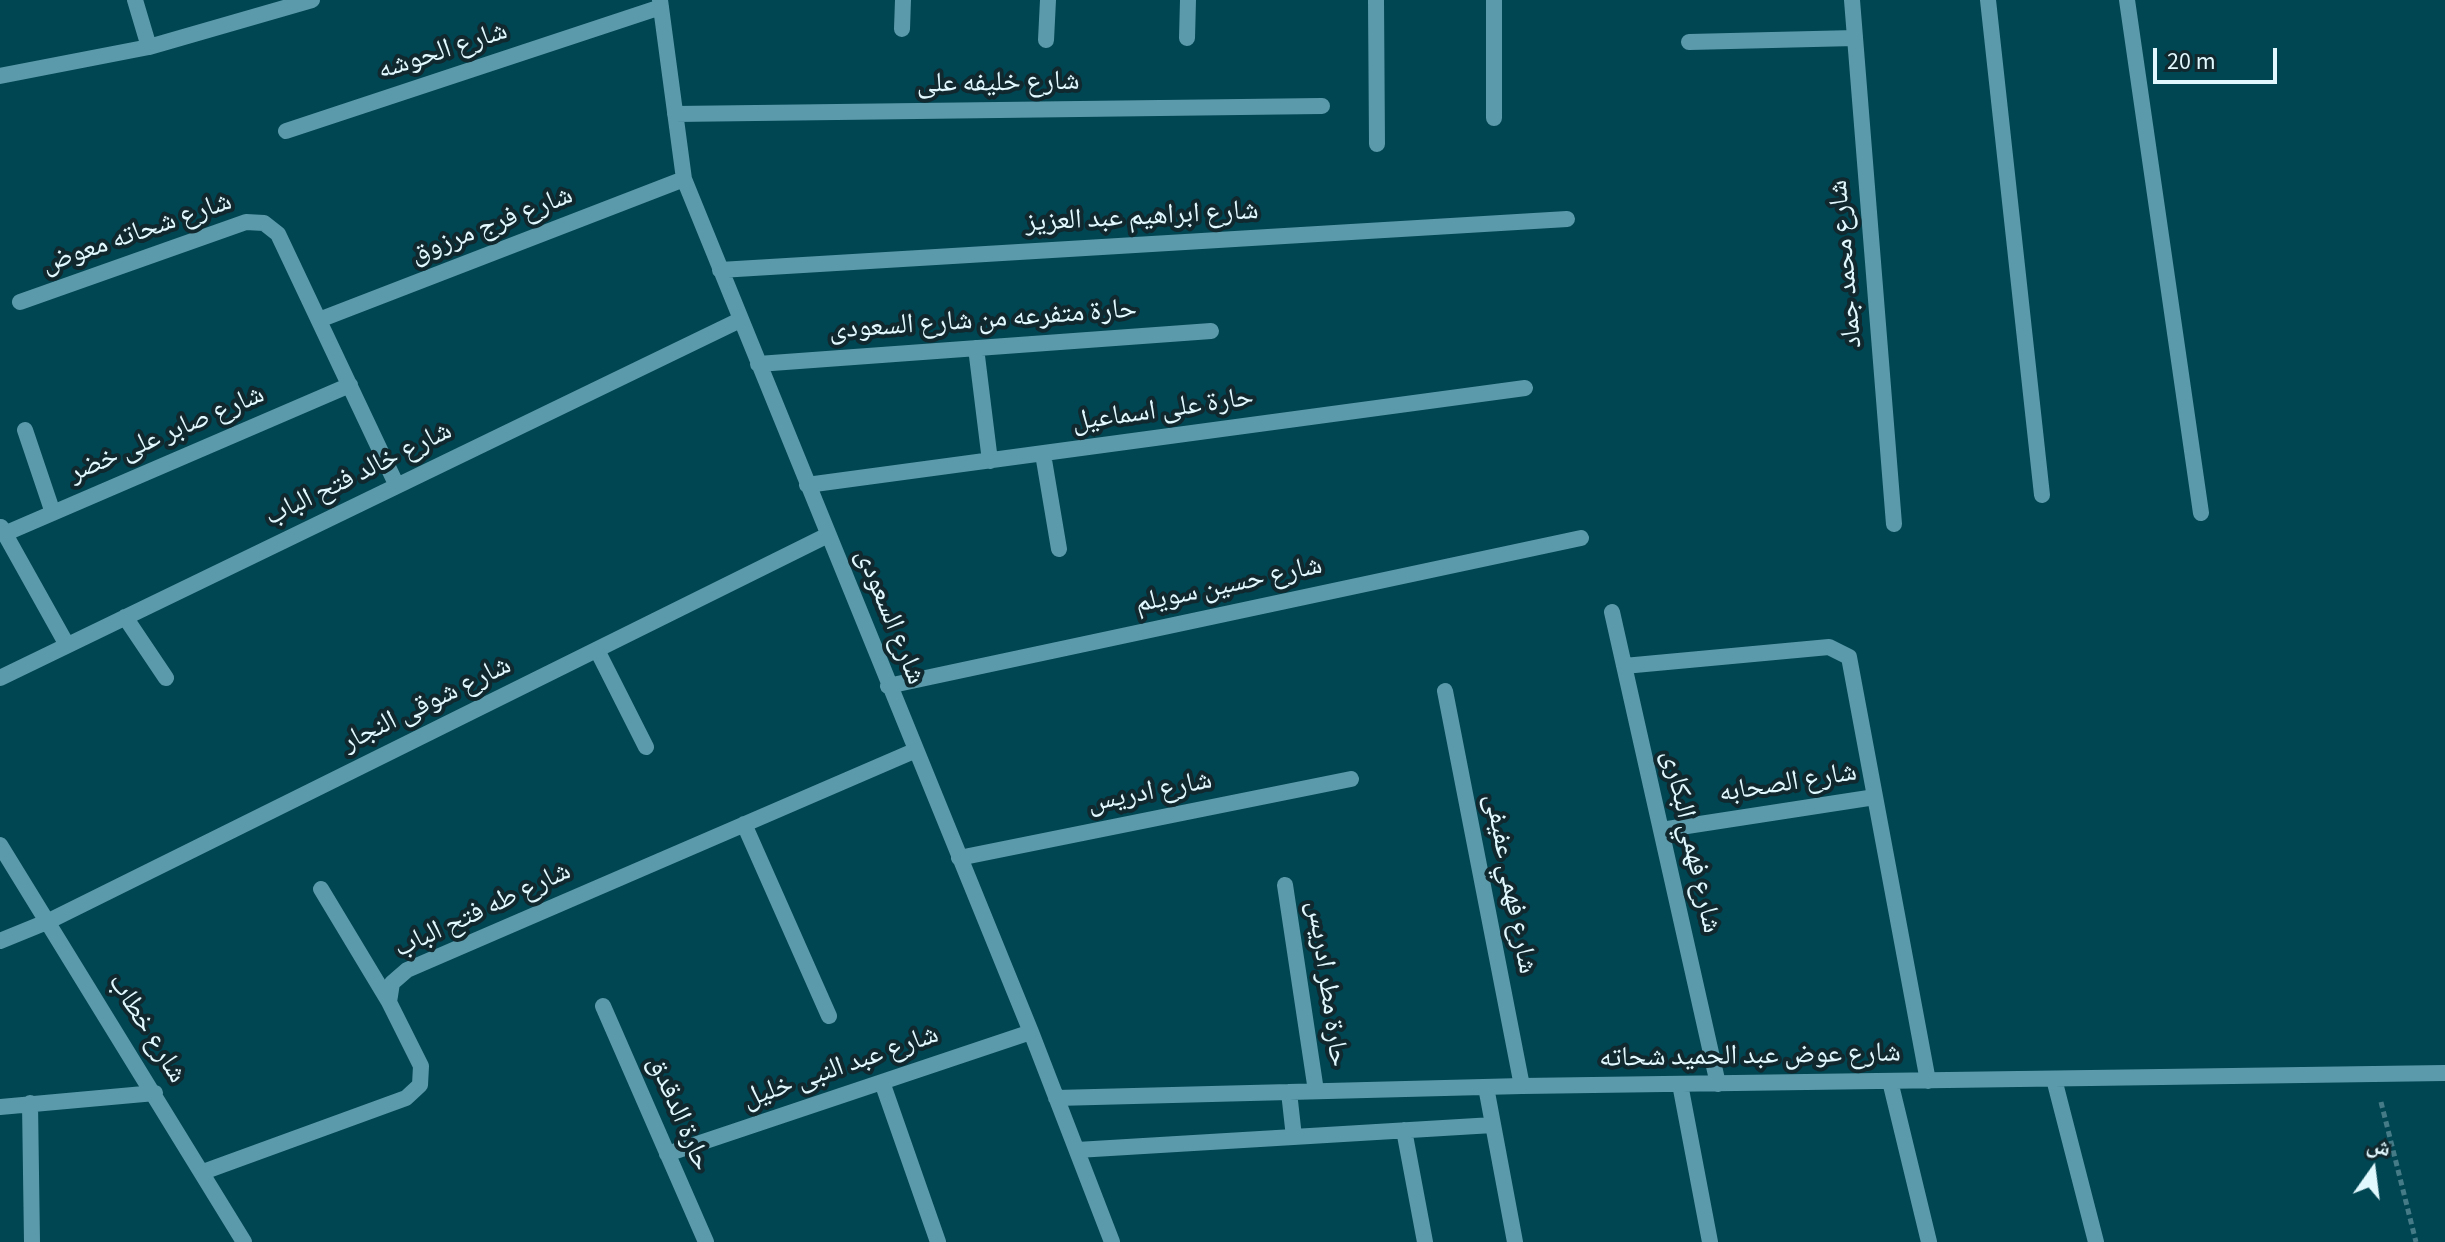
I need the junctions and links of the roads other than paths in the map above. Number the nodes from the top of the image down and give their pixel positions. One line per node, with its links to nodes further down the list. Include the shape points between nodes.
1 (135, 0): 17 (street)
2 (903, 0): 12 (street)
3 (1048, 0): 15 (street)
4 (1188, 0): 13 (street)
5 (1376, 0): 23 (street)
6 (1494, 0): 21 (street)
7 (1852, 0): 14 (street, شارع محمد جماد)
8 (1988, 0): 40 (street)
9 (2127, 0): 42 (street)
10 (305, 1): 17 (street)
11 (661, 4): 20 (street, شارع السعودى); 22 (street, شارع الحوشه)
12 (902, 29)
13 (1187, 38)
14 (1855, 38): 16 (street); 43 (street, شارع محمد جماد)
15 (1046, 40)
16 (1689, 42)
17 (149, 47): 18 (street)
18 (0, 76)
19 (1322, 106): 20 (street, شارع خليفه على)
20 (675, 114): 24 (street, شارع السعودى)
21 (1494, 118)
22 (286, 131)
23 (1377, 144)
24 (684, 179): 26 (street, شارع السعودى); 28 (street, شارع فرج مرزوق)
25 (1567, 219): 26 (street, شارع ابراهيم عبد العزيز)
26 (720, 270): 29 (street, شارع السعودى)
27 (20, 302): 28 (street, شارع شحاته معوض, via 246,222 264,223 278,234)
28 (319, 320): 33 (street, شارع شحاته معوض)
29 (740, 320): 32 (street, شارع السعودى); 39 (street, شارع خالد فتح الباب)
30 (1211, 331): 31 (street, حارة متفرعه من شارع السعودى)
31 (976, 348): 32 (street, حارة متفرعه من شارع السعودى); 37 (street)
32 (758, 364): 38 (street, شارع السعودى)
33 (350, 385): 39 (street, شارع شحاته معوض); 41 (street, شارع صابر على خضر)
34 (1525, 388): 36 (street, حارة على اسماعيل)
35 (25, 430): 41 (street)
36 (1043, 454): 37 (street, حارة على اسماعيل); 47 (street)
37 (990, 461): 38 (street, حارة على اسماعيل)
38 (807, 485): 45 (street, شارع السعودى)
39 (397, 486): 49 (street, شارع خالد فتح الباب)
40 (2042, 495)
41 (53, 513): 44 (street, شارع صابر على خضر)
42 (2201, 513)
43 (1894, 524)
44 (2, 530): 50 (street)
45 (828, 535): 51 (street, شارع شوقى النجار); 55 (street, شارع السعودى)
46 (1581, 538): 55 (street, شارع حسين سويلم)
47 (1059, 549)
48 (1612, 612): 52 (street, شارع فهمي البكارى)
49 (125, 617): 50 (street, شارع خالد فتح الباب); 54 (street)
50 (67, 645): 53 (street, شارع خالد فتح الباب)
51 (597, 650): 57 (street); 67 (street, شارع شوقى النجار)
52 (1624, 666): 60 (street, via 1829,647 1849,657); 62 (street, شارع فهمي البكارى)
53 (0, 678)
54 (166, 678)
55 (888, 686): 58 (street, شارع السعودى)
56 (1445, 691): 80 (street, شارع فهمي عفيفى)
57 (646, 747)
58 (914, 751): 61 (street, شارع طه فتح الباب); 64 (street, شارع السعودى)
59 (1351, 779): 64 (street, شارع ادريس)
60 (1875, 797): 62 (street, شارع الصحابه); 76 (street)
61 (744, 824): 69 (street, شارع طه فتح الباب, via 407,970 392,983); 71 (street)
62 (1661, 830): 79 (street, شارع فهمي البكارى)
63 (0, 845): 67 (street, شارع خطاب)
64 (959, 858): 72 (street, شارع السعودى)
65 (1285, 885): 82 (street, حارة مطر ادريس)
66 (321, 889): 69 (street)
67 (49, 921): 68 (street, شارع شوقى النجار); 84 (street, شارع خطاب)
68 (0, 941)
69 (389, 1002): 93 (street, شارع طه فتح الباب, via 421,1066 420,1085 406,1098)
70 (603, 1006): 92 (street, حارة الدقدق)
71 (829, 1016)
72 (1031, 1032): 77 (street, شارع عبد النبى خليل); 85 (street, شارع السعودى)
73 (2445, 1073): 74 (street, شارع عوض عبد الحميد شحاته)
74 (2054, 1079): 76 (street, شارع عوض عبد الحميد شحاته); 103 (street)
75 (1890, 1081): 76 (street, شارع عوض عبد الحميد شحاته); 79 (street, شارع عوض عبد الحميد شحاته); 102 (street)
76 (1928, 1081)
77 (882, 1082): 92 (street, شارع عبد النبى خليل); 97 (street)
78 (1680, 1084): 79 (street, شارع عوض عبد الحميد شحاته); 80 (street, شارع عوض عبد الحميد شحاته); 101 (street)
79 (1718, 1084)
80 (1522, 1086): 81 (street, شارع عوض عبد الحميد شحاته)
81 (1486, 1087): 82 (street, شارع عوض عبد الحميد شحاته); 88 (street)
82 (1316, 1091): 83 (street, شارع عوض عبد الحميد شحاته)
83 (1289, 1092): 85 (street, شارع عوض عبد الحميد شحاته); 90 (street)
84 (155, 1093): 86 (street); 93 (street, شارع خطاب)
85 (1056, 1098): 91 (street, شارع السعودى)
86 (30, 1103): 87 (street); 94 (street)
87 (0, 1107)
88 (1493, 1125): 89 (street); 100 (street)
89 (1404, 1130): 90 (street); 99 (street)
90 (1294, 1137): 91 (street)
91 (1077, 1150): 98 (street, شارع السعودى)
92 (667, 1154): 96 (street, حارة الدقدق)
93 (203, 1172): 95 (street, شارع خطاب)
94 (32, 1242)
95 (244, 1242)
96 (706, 1242)
97 (938, 1242)
98 (1112, 1242)
99 (1425, 1242)
100 (1515, 1242)
101 (1710, 1242)
102 (1929, 1242)
103 (2096, 1242)

